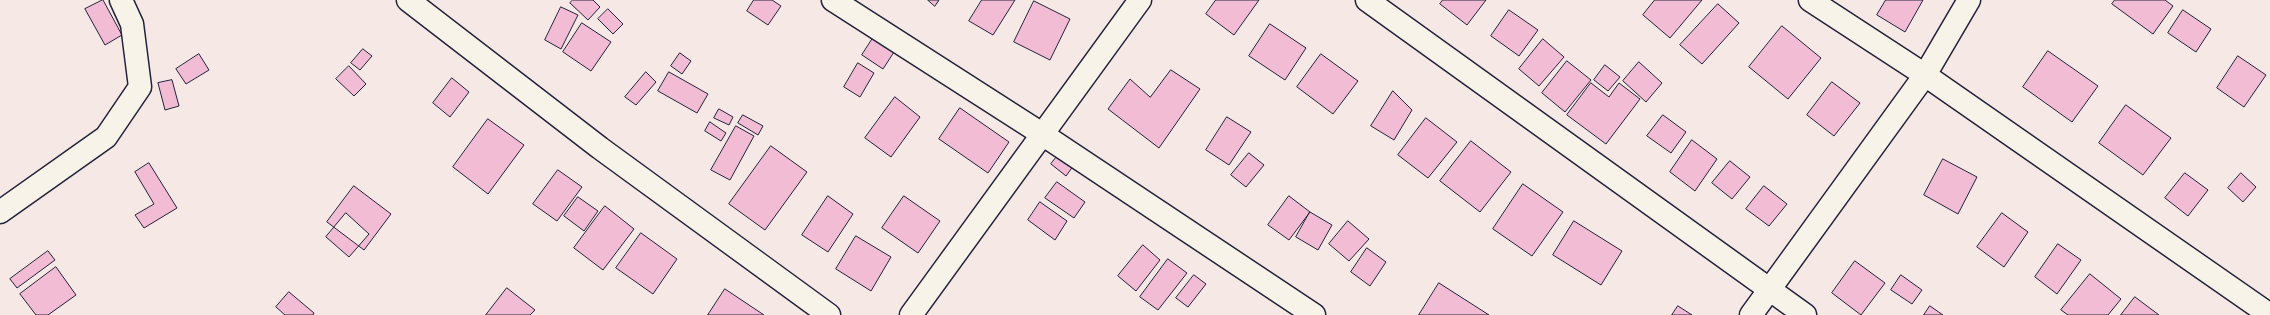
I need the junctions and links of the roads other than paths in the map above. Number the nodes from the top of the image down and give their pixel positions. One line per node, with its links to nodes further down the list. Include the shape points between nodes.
1 (121, 0): 10 (street, via 132,24 140,87 106,137)
2 (408, 0): 12 (street, via 600,148)
3 (833, 0): 9 (street)
4 (1140, 0): 9 (street)
5 (1367, 0): 11 (street)
6 (1810, 0): 8 (street)
7 (1969, 0): 8 (street)
8 (1925, 75): 11 (street); 17 (street)
9 (1042, 134): 13 (street); 14 (street)
10 (0, 212)
11 (1769, 291): 15 (street); 16 (street)
12 (829, 315)
13 (911, 315)
14 (1314, 315)
15 (1751, 315)
16 (1805, 315)
17 (2270, 315)

